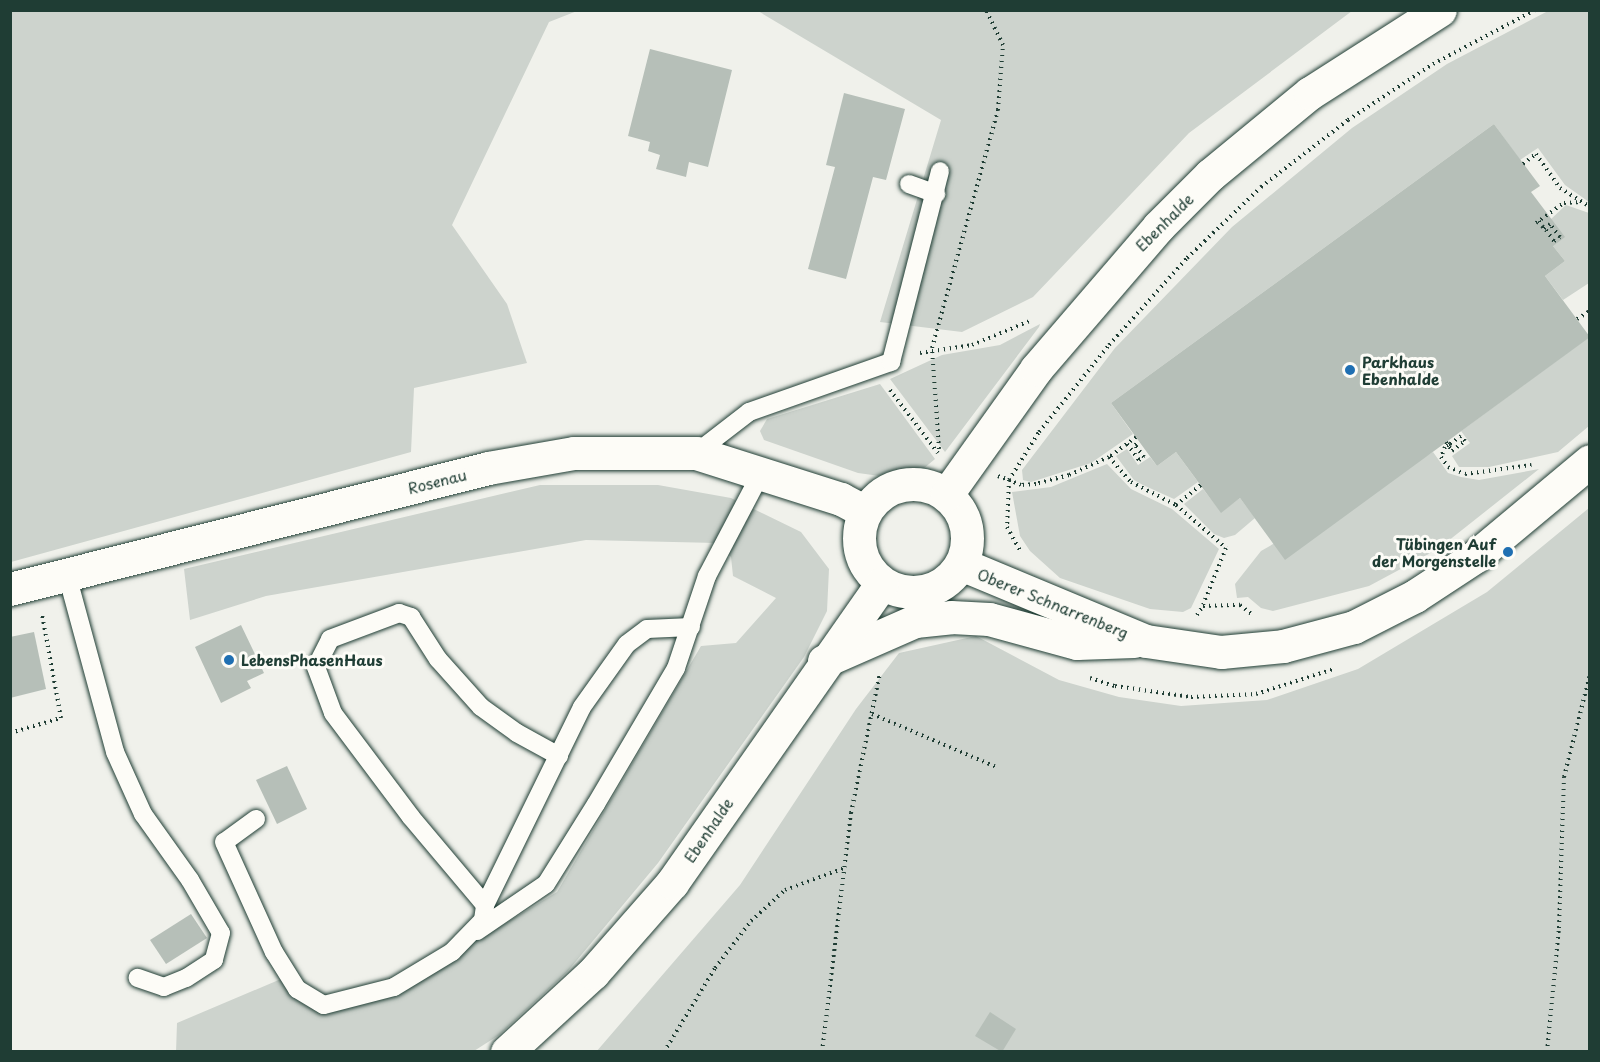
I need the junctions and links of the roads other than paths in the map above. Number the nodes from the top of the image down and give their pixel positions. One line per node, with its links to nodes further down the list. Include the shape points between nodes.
1 (1440, 10): 8 (street, Ebenhalde, via 1310,93 1210,175 1122,265 953,459)
2 (940, 171): 4 (lane)
3 (909, 184): 4 (lane)
4 (936, 194): 5 (lane, via 891,362 750,412)
5 (696, 453): 7 (street, Rosenau); 11 (street, Rosenau, via 574,453 521,461)
6 (1590, 461): 14 (street, Oberer Schnarrenberg, via 1476,555 1415,596 1353,627 1283,646 1221,652)
7 (761, 473): 9 (street, Rosenau, via 841,499); 13 (lane, via 707,576)
8 (947, 494): 9 (street, via 922,484 903,484 886,490); 10 (street, via 963,514 968,531 968,547)
9 (864, 512): 12 (street, via 858,537 861,556)
10 (961, 564): 12 (street, via 950,578 918,592); 14 (street, Oberer Schnarrenberg)
11 (38, 582): 20 (lane, via 142,814 190,880 221,933 214,960 186,978 164,987)
12 (881, 584): 15 (street, Ebenhalde)
13 (691, 627): 16 (lane, via 647,629 627,644 582,707); 19 (lane, via 676,668 546,884)
14 (1146, 641): 15 (street, Oberer Schnarrenberg, via 1077,643 989,619 951,617 915,621)
15 (824, 662): 21 (street, Ebenhalde, via 672,883 593,972)
16 (559, 756): 18 (lane); 18 (lane, via 481,707 438,659 411,617 399,613 330,639 325,648 316,667 333,713 411,817)
17 (256, 819): 19 (lane, via 224,842 274,952 308,999 324,1005 342,1003 394,987 420,975)
18 (485, 905): 19 (lane, via 483,920)
19 (473, 934)
20 (138, 978)
21 (507, 1052)

